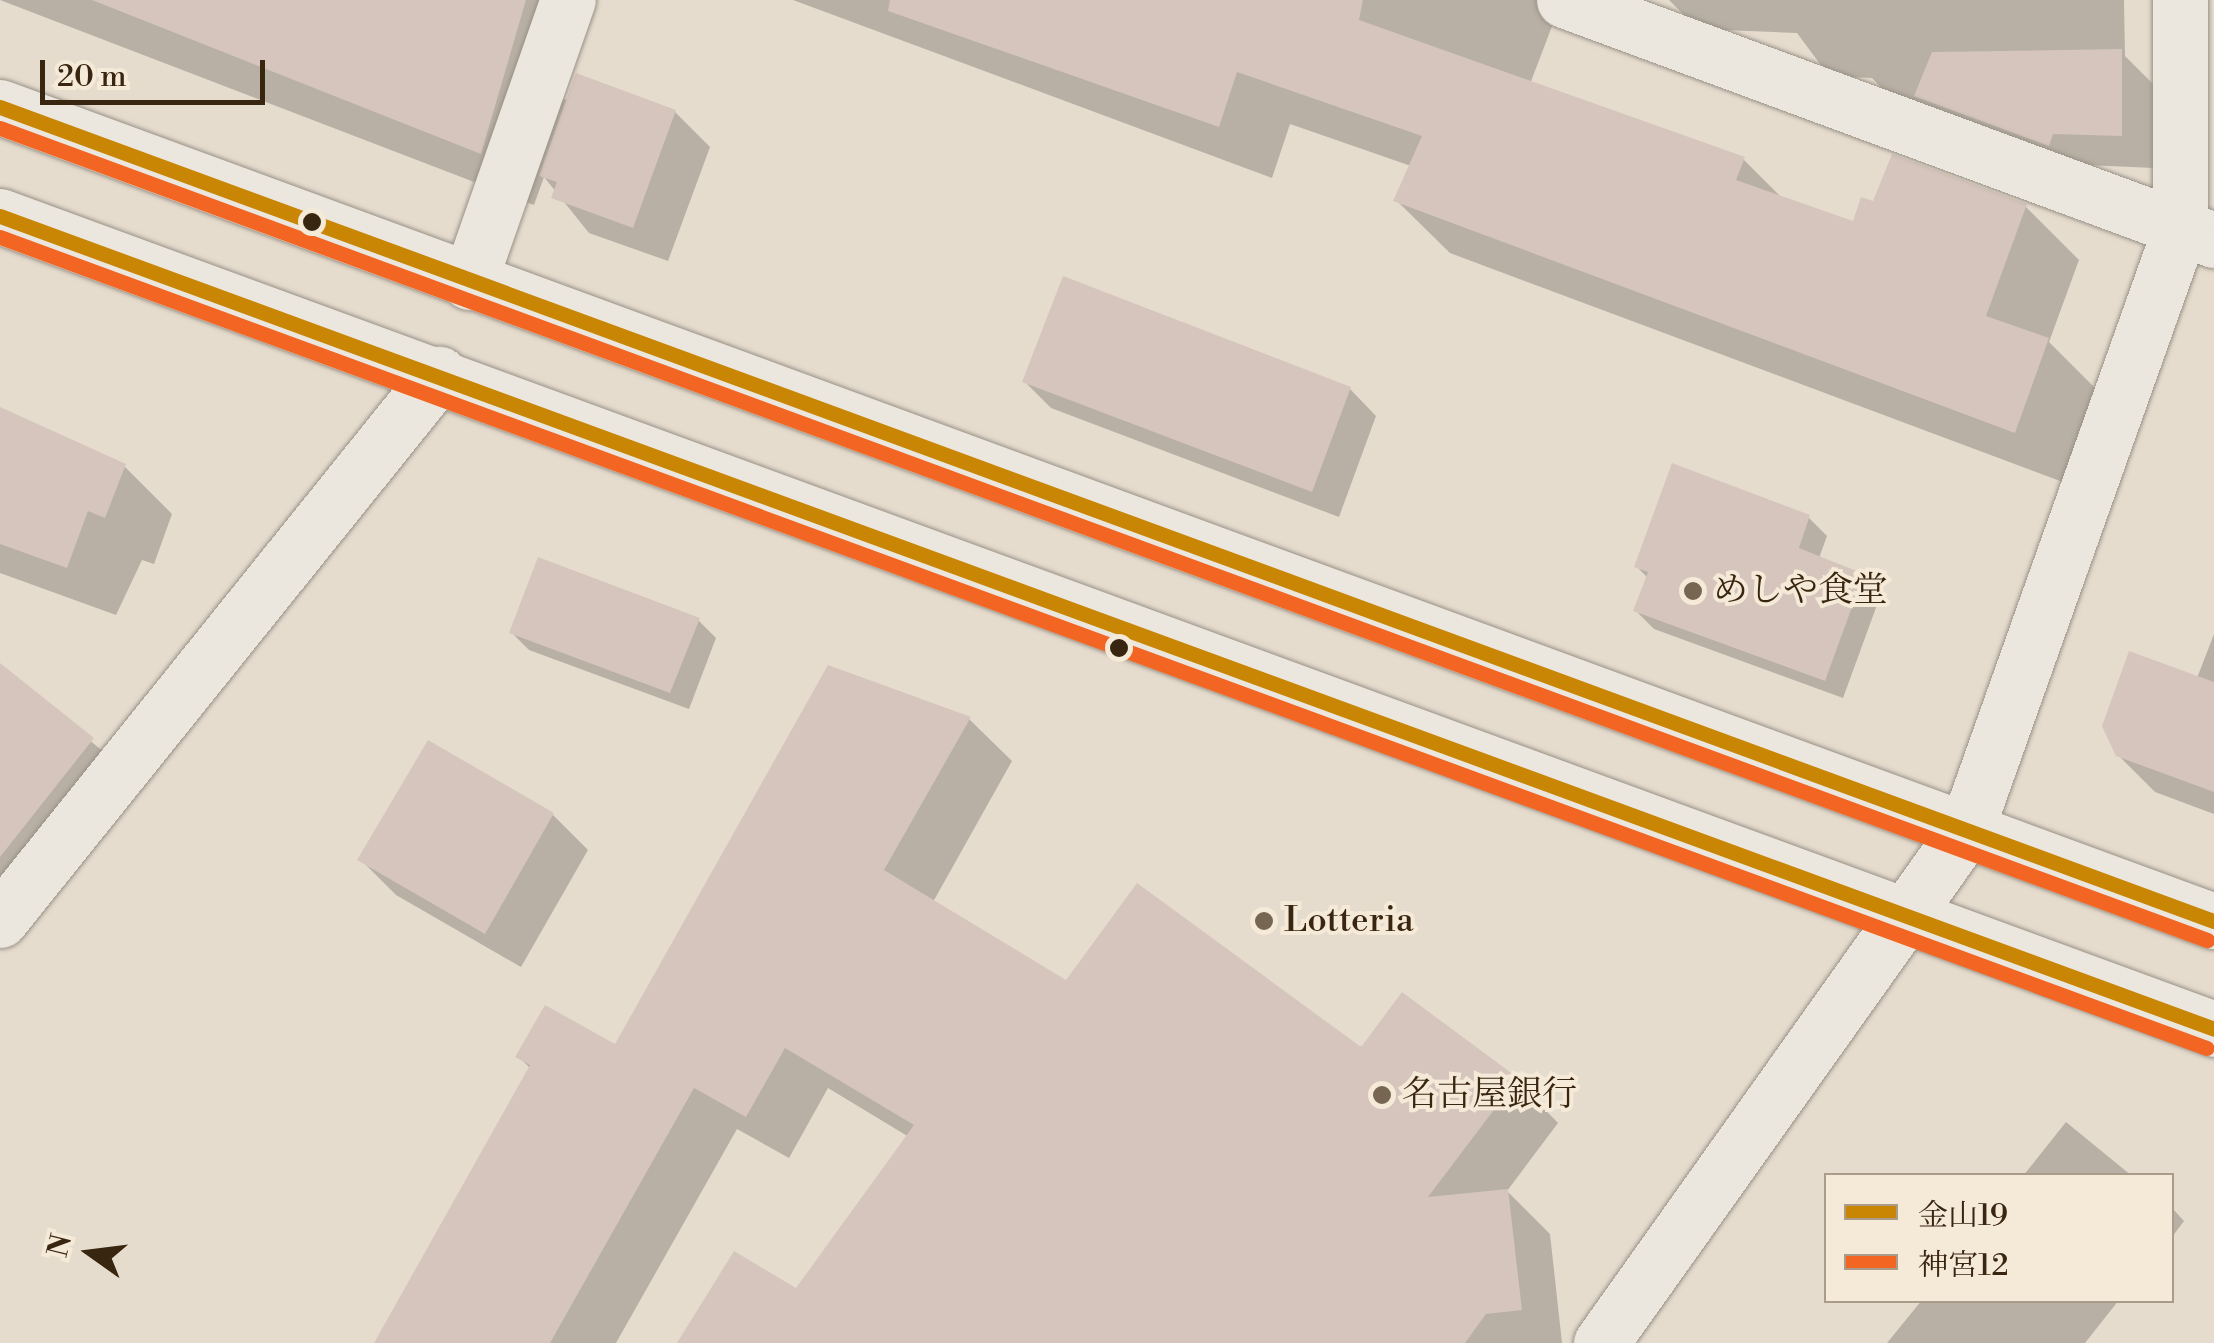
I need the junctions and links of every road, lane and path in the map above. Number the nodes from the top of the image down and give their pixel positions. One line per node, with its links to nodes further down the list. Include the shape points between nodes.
1 (568, 0): 8 (main road)
2 (1564, 0): 4 (main road)
3 (2180, 0): 7 (main road)
4 (1627, 11): 7 (main road)
5 (0, 107): 8 (main road)
6 (0, 216): 9 (main road)
7 (2197, 234): 10 (main road)
8 (469, 282): 10 (main road)
9 (439, 374): 11 (main road); 12 (main road)
10 (1966, 830): 11 (main road); 13 (main road)
11 (1904, 918): 14 (main road); 15 (main road)
12 (0, 920)
13 (2214, 921)
14 (2214, 1029)
15 (1601, 1343)

